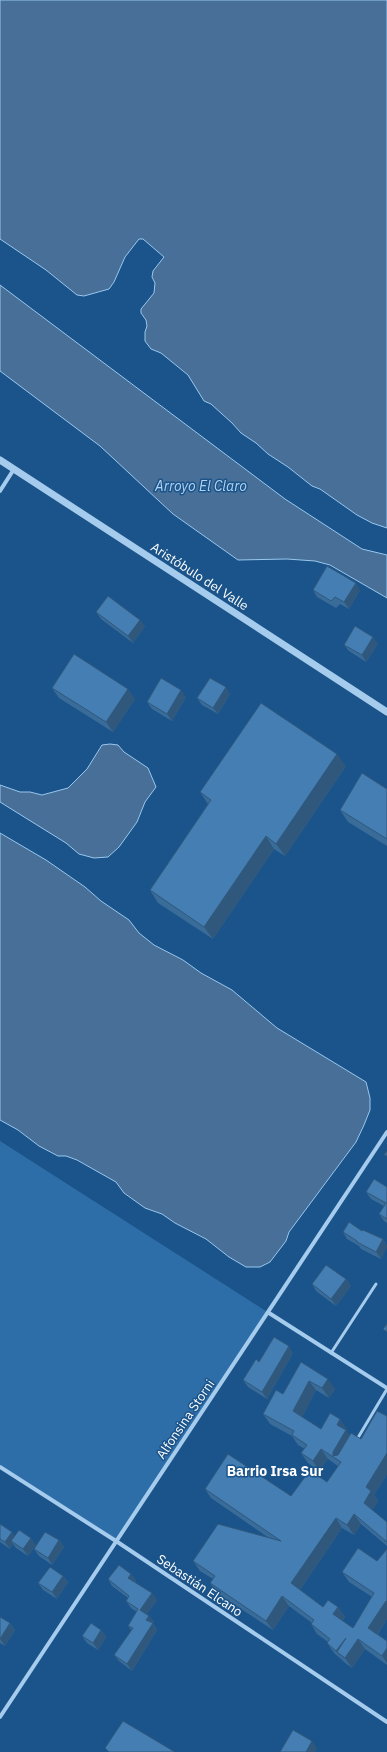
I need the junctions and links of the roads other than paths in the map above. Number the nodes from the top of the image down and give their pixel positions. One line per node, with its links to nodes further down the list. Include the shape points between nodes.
1 (0, 460): 2 (street, Aristóbulo del Valle)
2 (14, 469): 3 (street); 4 (street, Aristóbulo del Valle)
3 (0, 491)
4 (387, 712)
5 (387, 1132): 7 (street, Alfonsina Storni)
6 (376, 1284): 8 (lane)
7 (269, 1313): 8 (street); 12 (street, Alfonsina Storni)
8 (331, 1352): 9 (street)
9 (387, 1389): 10 (lane)
10 (354, 1443)
11 (0, 1467): 12 (street, Sebastián Elcano)
12 (116, 1541): 13 (street, Alfonsina Storni); 14 (street, Sebastián Elcano)
13 (0, 1717)
14 (387, 1722)

